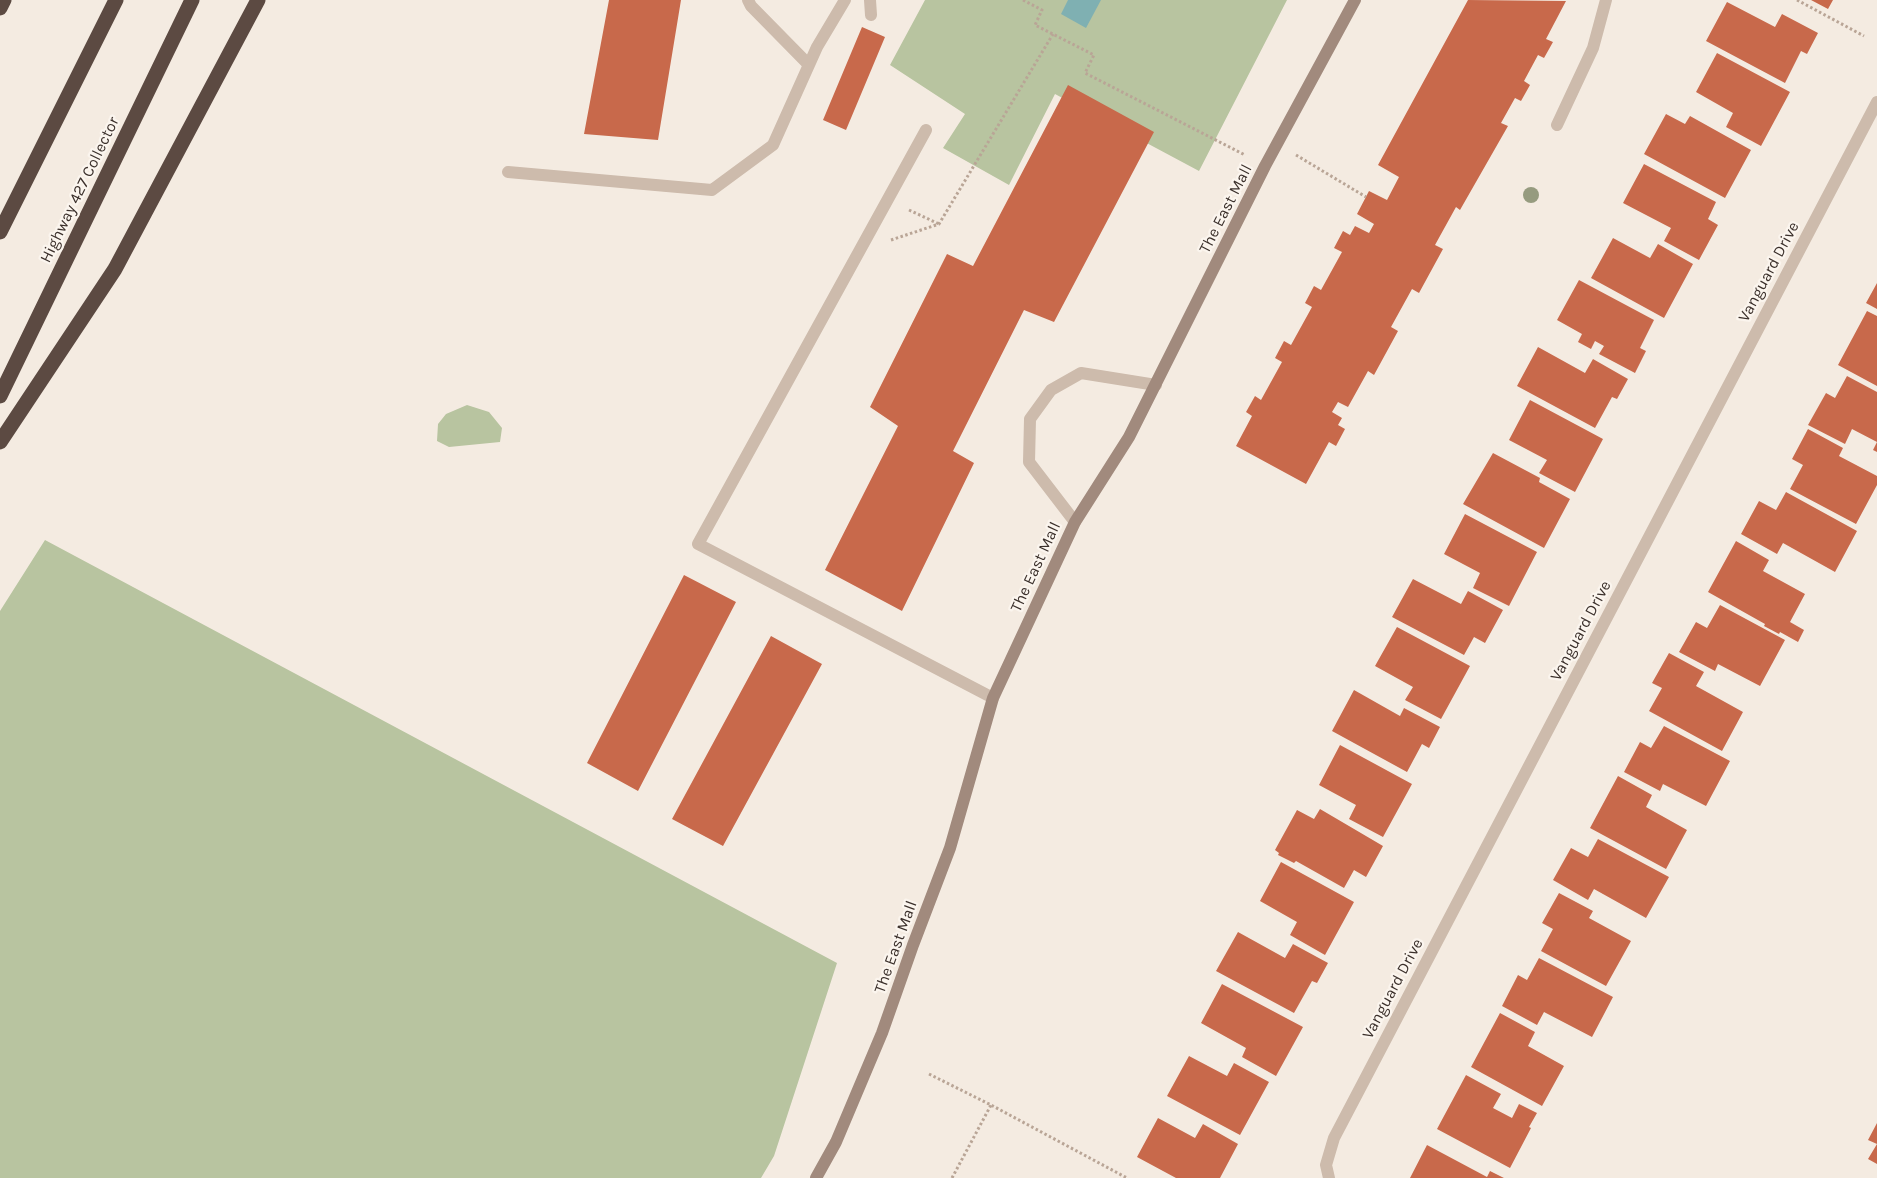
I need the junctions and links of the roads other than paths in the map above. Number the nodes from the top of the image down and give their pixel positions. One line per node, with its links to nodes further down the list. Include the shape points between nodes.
1 (4, 0): 10 (highway)
2 (116, 0): 17 (highway)
3 (192, 0): 19 (highway, Highway 427 Collector)
4 (258, 0): 20 (highway, via 115,269)
5 (748, 0): 12 (street)
6 (845, 0): 12 (street)
7 (870, 0): 11 (street)
8 (1355, 0): 18 (main road, The East Mall, via 1265,166)
9 (1606, 0): 14 (street, via 1593,48)
10 (0, 8)
11 (871, 16)
12 (809, 64): 16 (street, via 773,145 712,190)
13 (1877, 102): 24 (street, Vanguard Drive, via 1334,1138 1326,1165)
14 (1557, 125)
15 (926, 130): 22 (street, via 698,544)
16 (508, 172)
17 (0, 232)
18 (1156, 385): 21 (main road, The East Mall, via 1129,437); 21 (street, via 1081,373 1050,390 1030,418 1029,462)
19 (0, 396)
20 (0, 442)
21 (1075, 522): 22 (main road, The East Mall)
22 (993, 698): 23 (main road, The East Mall, via 950,848 882,1033 836,1142)
23 (816, 1178)
24 (1329, 1178)

